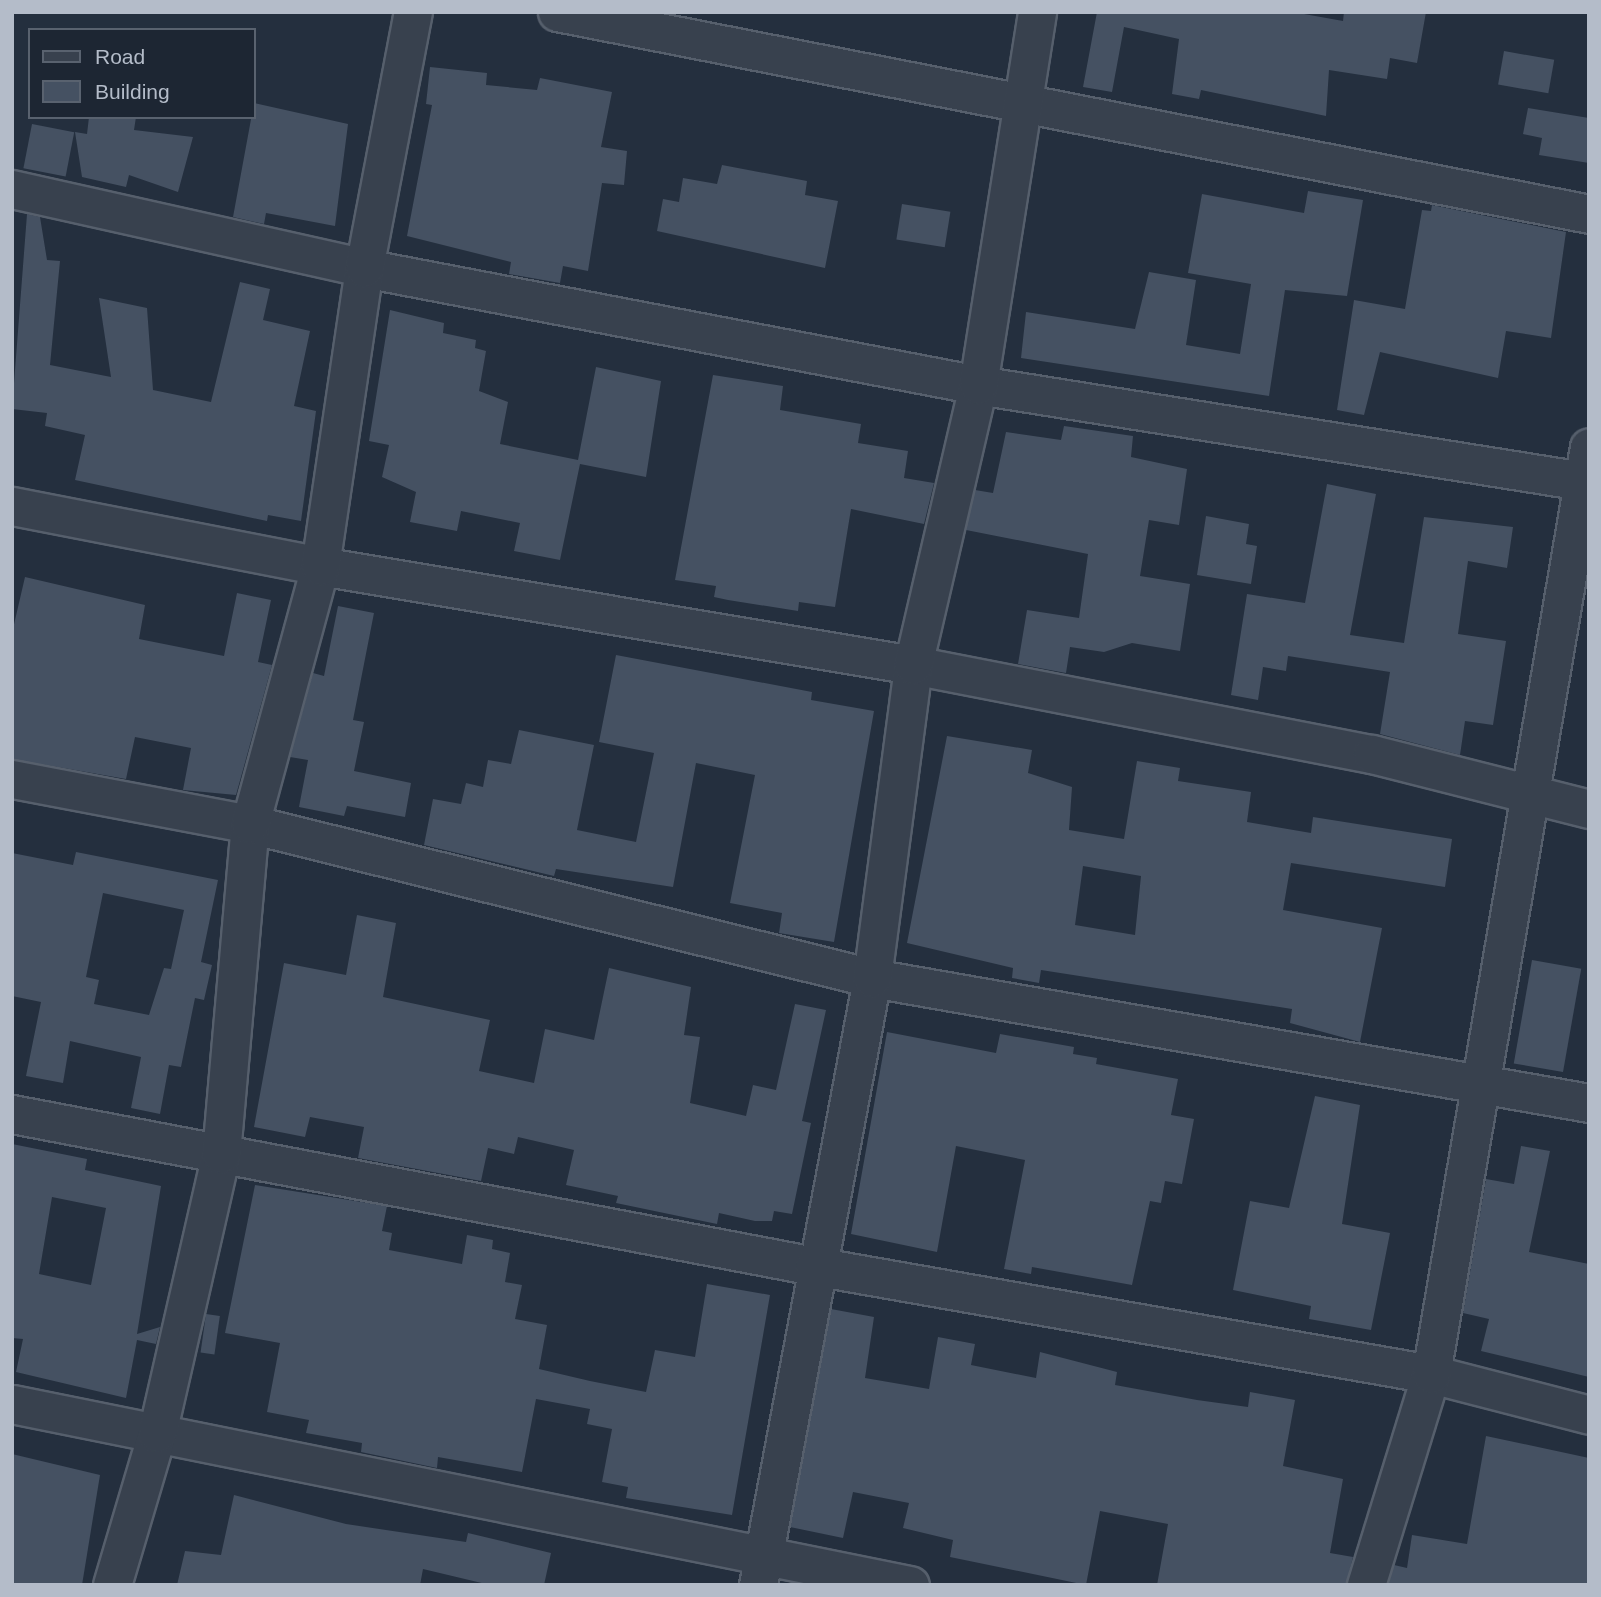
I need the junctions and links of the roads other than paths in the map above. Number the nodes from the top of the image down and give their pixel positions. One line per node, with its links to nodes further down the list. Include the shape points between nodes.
1 (413, 12): 7 (street)
2 (556, 12): 4 (street)
3 (1037, 12): 4 (street)
4 (1020, 104): 6 (street); 8 (street)
5 (12, 189): 7 (street)
6 (1589, 214)
7 (364, 268): 8 (street); 11 (street)
8 (978, 385): 9 (street); 12 (street)
9 (1586, 470): 14 (street)
10 (12, 506): 11 (street)
11 (320, 566): 12 (street); 16 (street)
12 (913, 665): 14 (street, via 1372,754); 17 (street)
13 (12, 779): 16 (street)
14 (1533, 799): 15 (street); 18 (street)
15 (1589, 808)
16 (250, 824): 17 (street); 21 (street)
17 (872, 978): 18 (street); 22 (street)
18 (1483, 1085): 19 (street); 23 (street)
19 (1589, 1102)
20 (12, 1114): 21 (street)
21 (222, 1154): 22 (street); 26 (street)
22 (814, 1266): 23 (street); 27 (street)
23 (1431, 1374): 25 (street); 30 (street)
24 (12, 1404): 26 (street)
25 (1589, 1415)
26 (157, 1433): 27 (street); 28 (street)
27 (760, 1572): 29 (street)
28 (112, 1585)
29 (910, 1585)
30 (1366, 1585)

